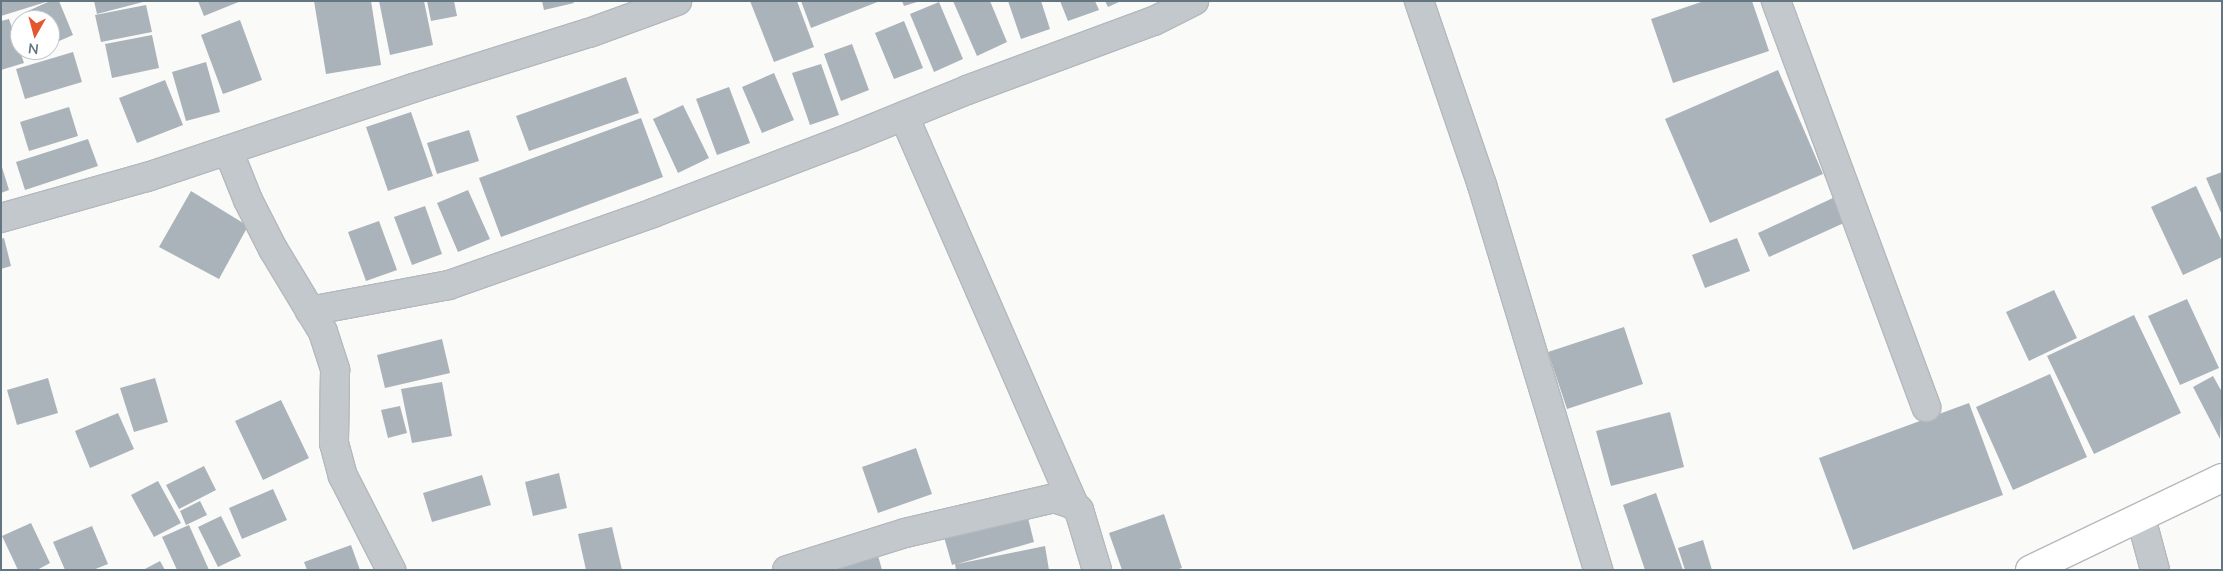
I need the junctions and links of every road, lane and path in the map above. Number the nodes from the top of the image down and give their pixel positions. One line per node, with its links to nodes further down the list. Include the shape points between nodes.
1 (677, 1): 6 (street)
2 (1194, 1): 5 (street, via 1154,21)
3 (1419, 1): 16 (street, via 1482,185)
4 (1776, 1): 9 (street)
5 (904, 116): 8 (street, via 653,213 449,285); 11 (street)
6 (228, 150): 7 (street, via 147,177); 8 (street, via 273,250)
7 (1, 218)
8 (310, 311): 13 (street, via 323,332 334,370 334,443 343,476)
9 (1926, 407)
10 (2222, 478): 12 (highway)
11 (1074, 505): 14 (street, via 1054,498 970,516); 15 (street, via 1082,515)
12 (2141, 518): 17 (highway); 18 (street)
13 (391, 570)
14 (787, 570)
15 (1097, 570)
16 (1598, 570)
17 (2030, 570)
18 (2155, 570)

